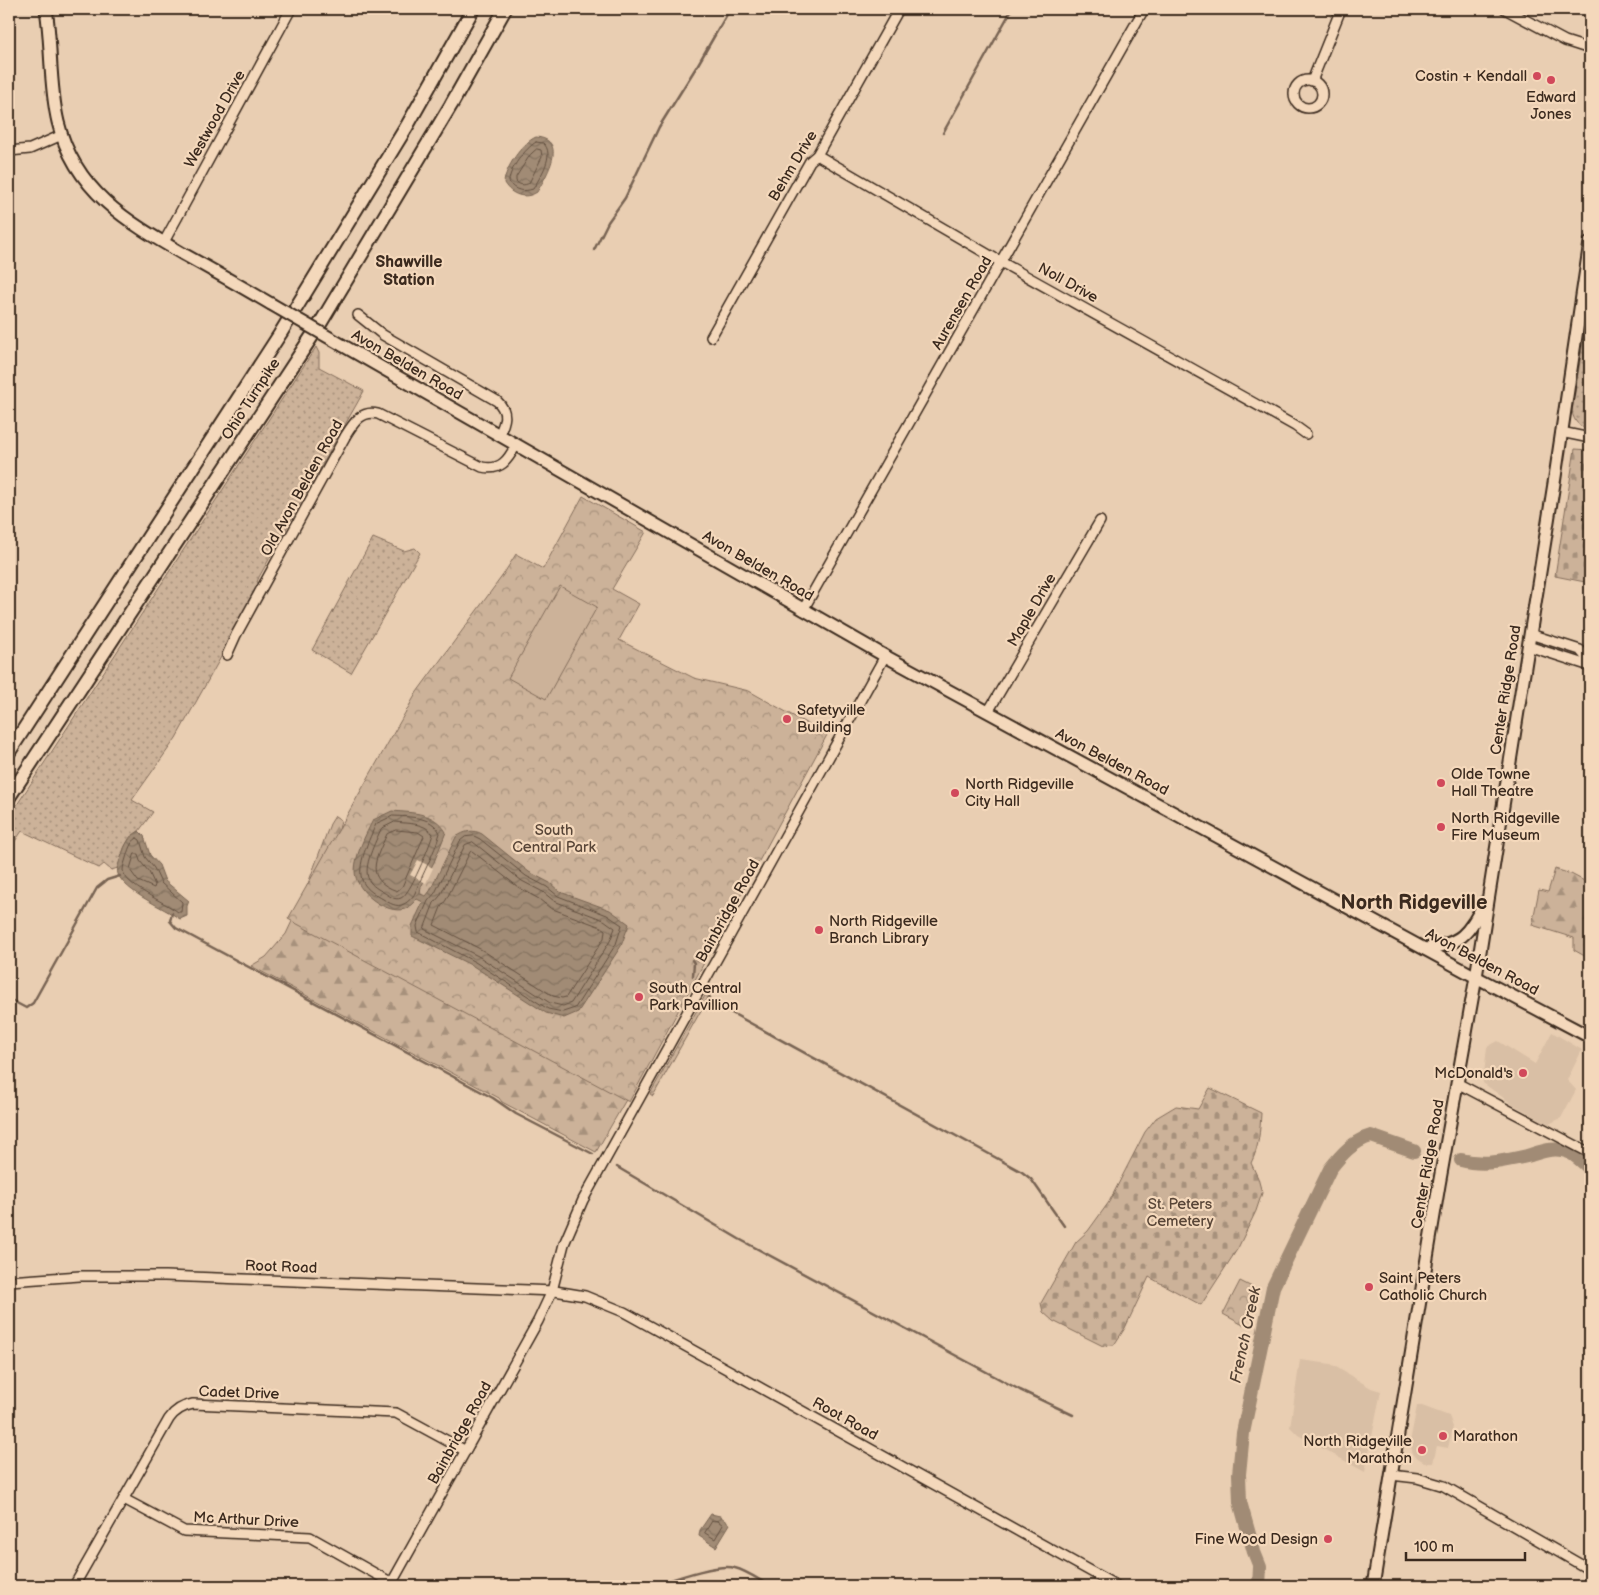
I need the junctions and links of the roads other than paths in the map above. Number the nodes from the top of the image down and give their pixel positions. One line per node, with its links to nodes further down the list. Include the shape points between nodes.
1 (46, 9): 11 (main road, Avon Belden Road, via 53,92)
2 (291, 9): 14 (street, Westwood Drive)
3 (473, 9): 33 (highway, Ohio Turnpike, via 280,334)
4 (505, 9): 34 (highway, Ohio Turnpike, via 320,324)
5 (899, 9): 13 (street, Behm Drive)
6 (1144, 9): 16 (street, Aurensen Road)
7 (1341, 9): 10 (street)
8 (1505, 9): 9 (street, via 1560,39)
9 (1590, 49)
10 (1312, 81)
11 (62, 135): 12 (street, via 30,148); 14 (main road, Avon Belden Road, via 77,166 100,196 123,218)
12 (9, 151)
13 (817, 154): 16 (street, Noll Drive); 18 (street, Behm Drive, via 810,161)
14 (164, 242): 21 (main road, Avon Belden Road, bridge)
15 (1590, 242): 19 (main road, Center Ridge Road)
16 (1002, 262): 20 (street, Noll Drive); 25 (street, Aurensen Road)
17 (358, 315): 21 (street, via 383,336 498,401 505,410 505,416)
18 (711, 337)
19 (1561, 432): 22 (street); 26 (main road, Center Ridge Road)
20 (1306, 434)
21 (498, 435): 23 (main road, Avon Belden Road)
22 (1590, 438)
23 (516, 445): 25 (main road, Avon Belden Road); 28 (street, Old Avon Belden Road, via 503,464 488,469 378,414 362,415 346,435)
24 (1100, 521): 32 (street, Maple Drive)
25 (803, 610): 29 (main road, Avon Belden Road)
26 (1530, 634): 27 (main road, Center Ridge Road); 30 (street, via 1580,650)
27 (1528, 646): 31 (street); 35 (main road, Center Ridge Road)
28 (227, 655)
29 (886, 656): 32 (main road, Avon Belden Road); 42 (street, Bainbridge Road, via 583,1200 564,1244)
30 (1590, 662)
31 (1590, 666)
32 (988, 712): 36 (main road, Avon Belden Road)
33 (9, 752)
34 (9, 796)
35 (1489, 894): 36 (main road, via 1462,937 1452,943); 37 (main road, Center Ridge Road)
36 (1425, 949): 37 (main road, Avon Belden Road)
37 (1476, 976): 38 (main road, Avon Belden Road); 39 (main road, Center Ridge Road)
38 (1590, 1037)
39 (1457, 1083): 40 (street); 44 (main road, Center Ridge Road)
40 (1590, 1153)
41 (9, 1282): 42 (street, Root Road, via 80,1276 165,1276)
42 (553, 1291): 43 (street, Bainbridge Road); 49 (street, Root Road, via 585,1296 624,1312)
43 (466, 1451): 45 (street, Cadet Drive, via 396,1413 193,1404 179,1409 169,1419); 47 (street, Bainbridge Road)
44 (1391, 1475): 46 (street, via 1444,1486); 50 (main road, Center Ridge Road)
45 (124, 1499): 47 (street, Mc Arthur Drive, via 184,1531 310,1538); 48 (street, Cadet Drive)
46 (1590, 1570)
47 (391, 1585)
48 (74, 1586)
49 (1117, 1586)
50 (1373, 1586)

